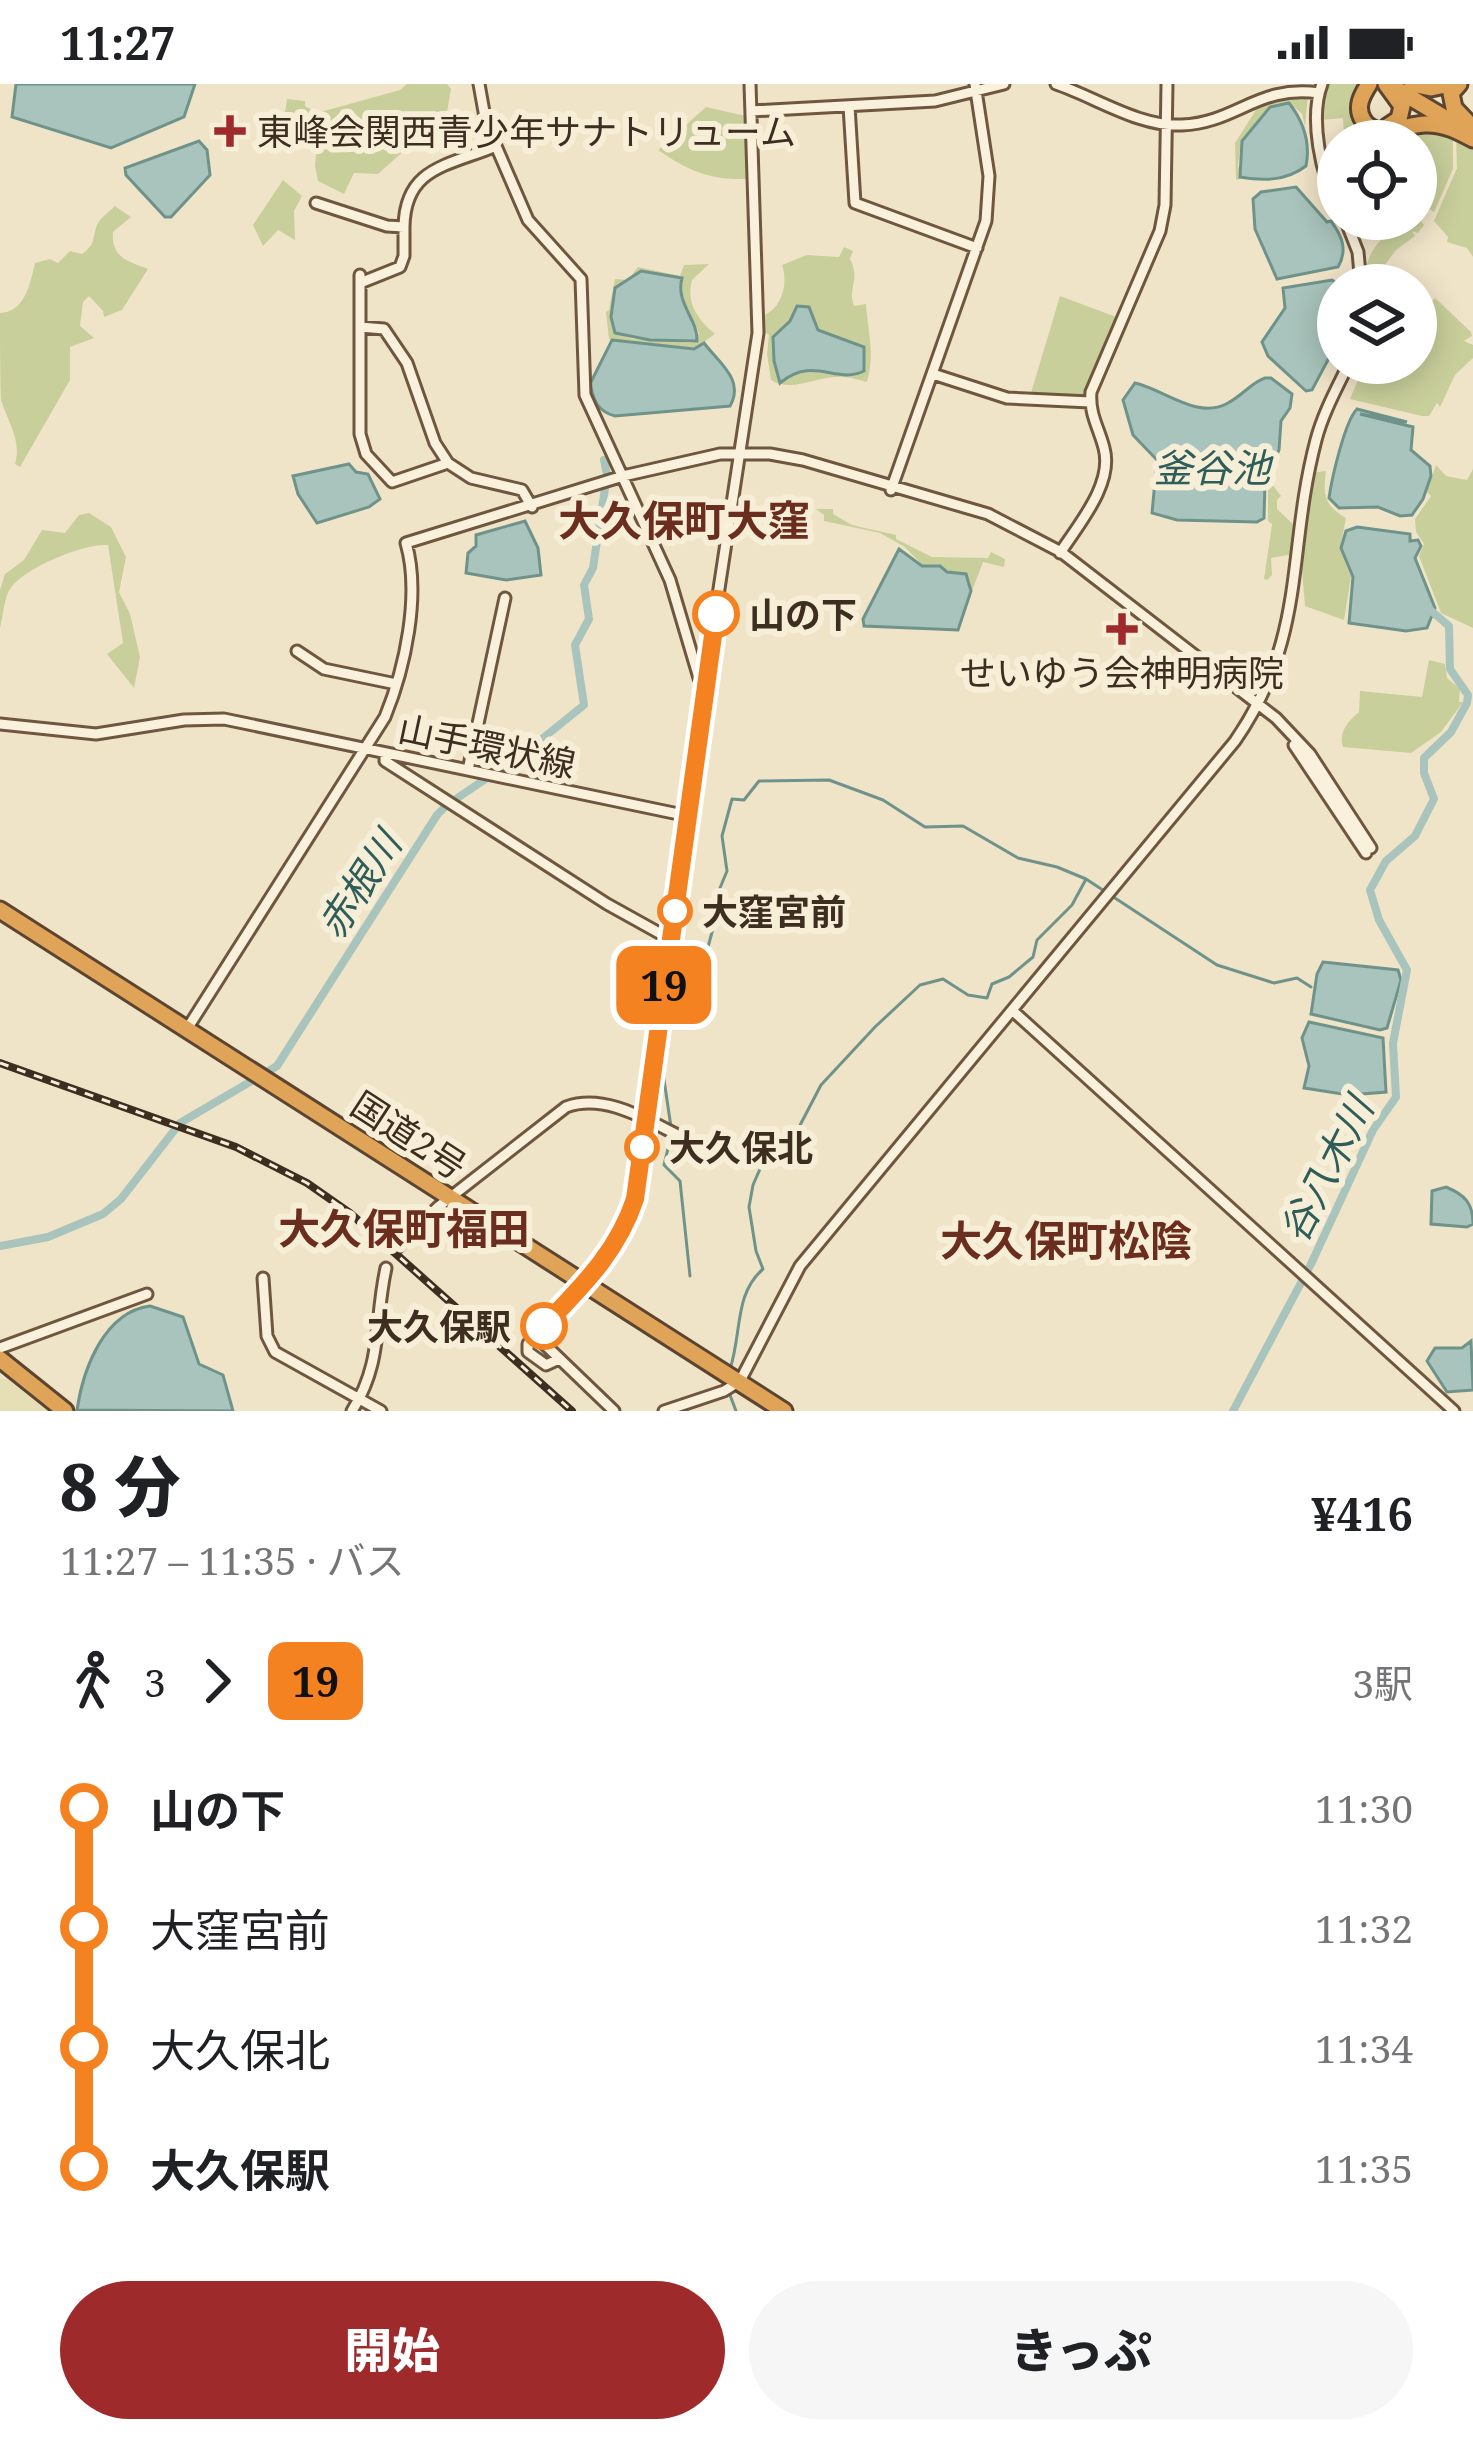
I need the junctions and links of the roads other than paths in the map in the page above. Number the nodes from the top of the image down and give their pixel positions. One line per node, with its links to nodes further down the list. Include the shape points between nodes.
1 (479, 84): 18 (street)
2 (749, 84): 14 (street)
3 (1004, 84): 11 (street)
4 (1056, 84): 16 (street)
5 (1167, 84): 16 (street)
6 (1372, 84): 7 (highway, via 1363,113 1380,128 1402,113); 17 (highway, via 1359,106 1372,129 1428,124)
7 (1387, 84): 17 (highway)
8 (1400, 84): 17 (highway)
9 (1412, 84): 10 (highway)
10 (1454, 84): 17 (highway, via 1452,104)
11 (976, 88): 13 (street, via 935,101); 21 (street, via 990,201)
12 (1321, 88): 15 (street); 16 (street, via 1261,96 1212,120)
13 (849, 106): 14 (street); 21 (street, via 855,203)
14 (751, 111): 26 (street, via 758,333)
15 (1323, 120)
16 (1167, 125): 25 (street, via 1160,232)
17 (1473, 133)
18 (496, 146): 20 (street, via 415,183); 28 (street, via 528,220 580,279 586,394)
19 (316, 203): 20 (street)
20 (404, 227): 22 (street, via 400,267 360,279)
21 (976, 248): 23 (street)
22 (360, 327): 27 (street, via 384,329 407,363); 27 (street, via 366,454 392,482)
23 (933, 374): 25 (street, via 1007,398); 29 (street)
24 (1339, 384): 36 (street, via 1317,435 1288,625)
25 (1090, 402): 31 (street, via 1105,474)
26 (738, 456): 28 (street, via 698,456); 29 (street, via 787,457); 34 (street)
27 (448, 463): 30 (street, via 471,478 522,490)
28 (624, 478): 30 (street); 34 (street)
29 (892, 488): 31 (street, via 1001,520)
30 (532, 505): 35 (street, via 406,543 415,587)
31 (1059, 554): 36 (street)
32 (505, 598): 41 (street)
33 (297, 651): 35 (street, via 324,669)
34 (706, 680): 43 (street)
35 (396, 685): 38 (street)
36 (1258, 706): 44 (street, via 1310,754); 47 (street)
37 (0, 724): 38 (street, 山手環状線, via 97,734 204,718)
38 (365, 748): 39 (street, 山手環状線); 48 (street)
39 (385, 753): 40 (street, 山手環状線); 42 (street)
40 (411, 758): 41 (street, 山手環状線); 42 (street)
41 (468, 770): 43 (street, 山手環状線)
42 (411, 778): 46 (street)
43 (688, 816): 46 (street)
44 (1368, 851)
45 (0, 910): 48 (highway, 国道2号)
46 (670, 939): 49 (street)
47 (1013, 1011): 61 (street, via 800,1266); 69 (street)
48 (187, 1029): 51 (highway, 国道2号)
49 (646, 1121): 50 (street); 51 (street, via 593,1102 566,1107); 55 (street, via 628,1222)
50 (688, 1140)
51 (451, 1197): 52 (street); 55 (highway, 国道2号)
52 (396, 1250)
53 (386, 1268): 62 (street, via 376,1359)
54 (263, 1278): 62 (street, via 275,1352)
55 (585, 1284): 57 (street); 61 (highway, 国道2号)
56 (147, 1294): 58 (street)
57 (535, 1335): 59 (street); 59 (street, via 528,1352 550,1366)
58 (0, 1348)
59 (559, 1359): 66 (street)
60 (0, 1363): 63 (highway)
61 (740, 1382): 67 (street); 68 (highway, 国道2号)
62 (360, 1399): 64 (street); 65 (street)
63 (61, 1411)
64 (352, 1411)
65 (381, 1411)
66 (614, 1411)
67 (664, 1411)
68 (784, 1411)
69 (1454, 1411)

